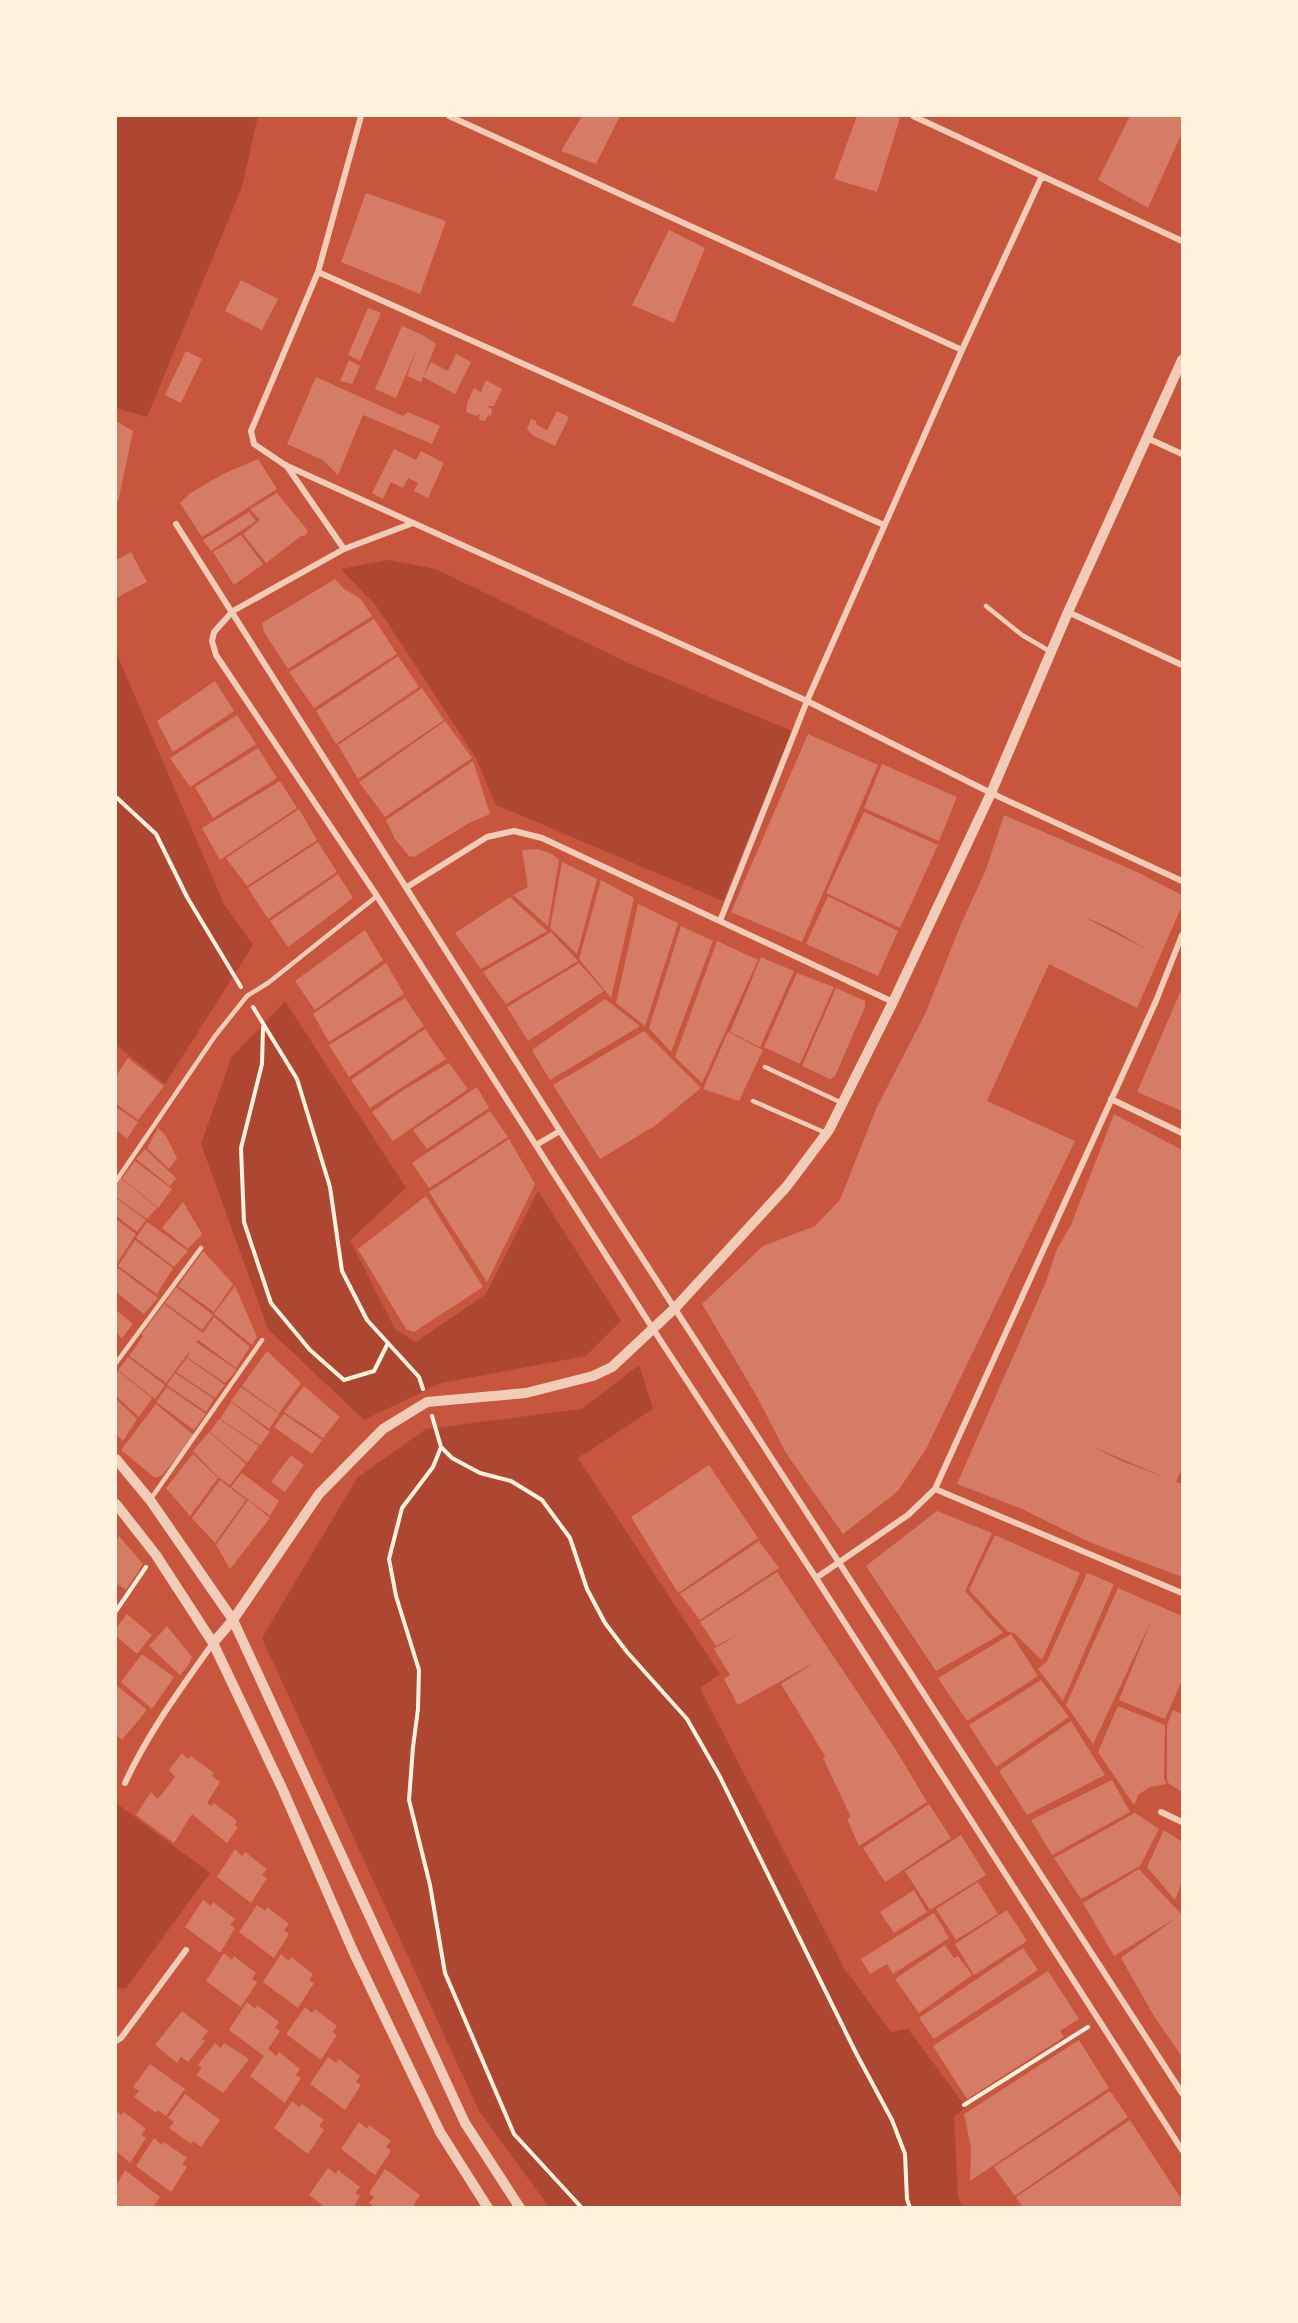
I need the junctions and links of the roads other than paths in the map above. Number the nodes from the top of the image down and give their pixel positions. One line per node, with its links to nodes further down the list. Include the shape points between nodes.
1 (361, 116): 6 (street)
2 (449, 116): 7 (street)
3 (913, 116): 4 (street)
4 (1042, 176): 5 (street); 7 (street)
5 (1182, 241)
6 (318, 272): 11 (street, via 251,430 254,444); 14 (street)
7 (962, 350): 14 (street)
8 (1182, 360): 9 (street)
9 (1147, 438): 10 (street); 18 (street)
10 (1182, 454)
11 (285, 465): 12 (street); 15 (street)
12 (413, 523): 15 (street); 21 (street)
13 (176, 524): 17 (street)
14 (884, 525): 21 (street)
15 (344, 549): 17 (street)
16 (986, 606): 19 (lane)
17 (233, 611): 24 (street); 25 (street, via 214,632 216,655)
18 (1068, 612): 19 (street); 20 (street)
19 (1051, 652): 22 (street)
20 (1182, 665)
21 (807, 700): 22 (street); 26 (street)
22 (991, 793): 23 (street); 28 (street)
23 (1182, 881)
24 (407, 887): 26 (street, via 487,837 514,831 542,838); 33 (street)
25 (377, 896): 36 (street); 37 (lane, via 247,996)
26 (720, 921): 28 (street)
27 (1182, 935): 30 (street)
28 (893, 1002): 32 (street)
29 (765, 1067): 32 (lane)
30 (1111, 1099): 35 (street); 44 (street)
31 (753, 1101): 34 (lane)
32 (842, 1103): 34 (street)
33 (561, 1131): 36 (street); 39 (street)
34 (826, 1133): 39 (street, via 787,1186)
35 (1182, 1133)
36 (536, 1145): 40 (street)
37 (116, 1181)
38 (201, 1248): 42 (lane)
39 (675, 1308): 40 (street); 47 (street)
40 (653, 1329): 48 (street); 50 (street, via 612,1367 592,1376 526,1393 428,1402 383,1429 319,1494)
41 (262, 1340): 45 (lane)
42 (116, 1364)
43 (116, 1460): 45 (street)
44 (935, 1489): 47 (street, via 908,1515); 49 (street)
45 (150, 1500): 50 (street)
46 (116, 1504): 51 (street, via 156,1555)
47 (839, 1562): 48 (street); 57 (street)
48 (816, 1578): 58 (street)
49 (1182, 1593)
50 (233, 1620): 51 (street); 60 (street, via 465,2123)
51 (213, 1644): 52 (street, via 141,1748); 59 (street, via 440,2132)
52 (125, 1783)
53 (1161, 1812): 54 (street)
54 (1182, 1822)
55 (186, 1950): 56 (street)
56 (116, 2041)
57 (1182, 2093)
58 (1182, 2150)
59 (488, 2208)
60 (520, 2208)

